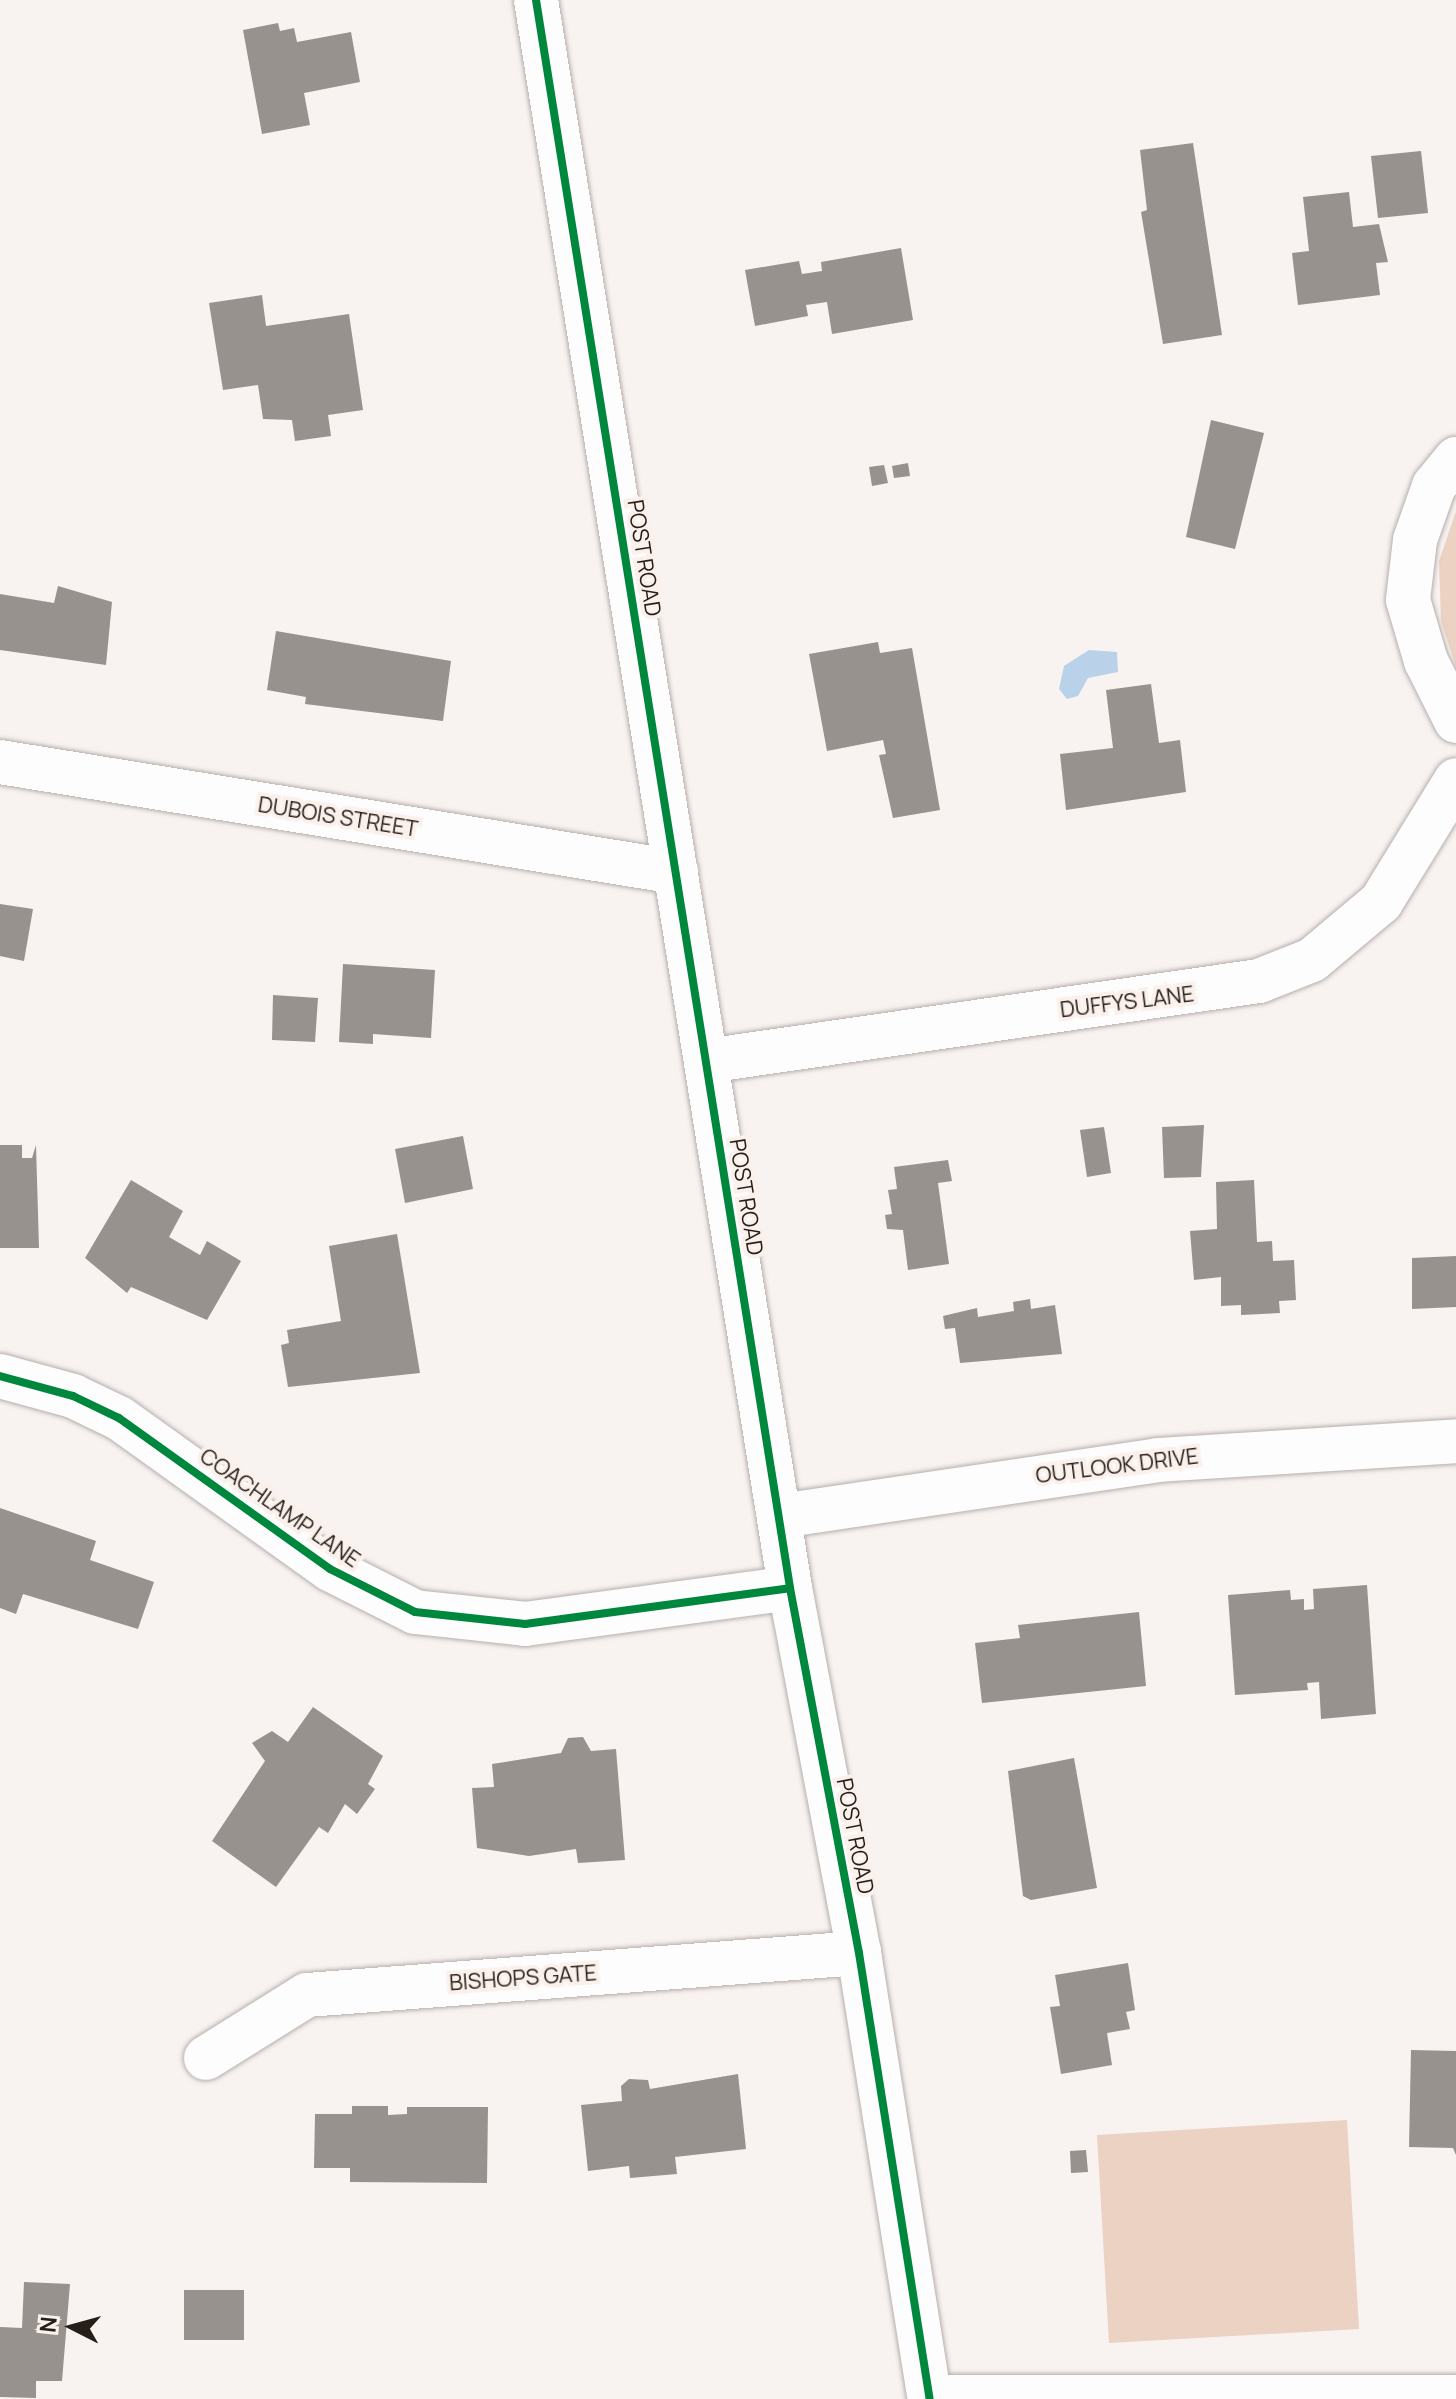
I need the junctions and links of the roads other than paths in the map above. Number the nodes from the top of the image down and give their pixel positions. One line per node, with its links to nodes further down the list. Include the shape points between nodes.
1 (536, 0): 6 (street, POST ROAD)
2 (1456, 459): 3 (street, via 1434,486 1415,540 1408,600 1432,676)
3 (1456, 721)
4 (0, 762): 6 (street, DUBOIS STREET)
5 (1456, 780): 7 (street, DUFFYS LANE, via 1381,902 1312,960 1259,981)
6 (676, 872): 7 (street, POST ROAD)
7 (706, 1061): 10 (street, POST ROAD)
8 (0, 1376): 11 (street, COACHLAMP LANE, via 73,1396 119,1418 330,1569 415,1612 462,1622 551,1623)
9 (1456, 1441): 10 (street, OUTLOOK DRIVE, via 1158,1460)
10 (780, 1516): 11 (street, POST ROAD)
11 (790, 1588): 12 (street, POST ROAD)
12 (859, 1953): 13 (street, BISHOPS GATE, via 307,1995); 15 (street, POST ROAD)
13 (206, 2058)
14 (1456, 2397): 15 (street)
15 (930, 2398)

